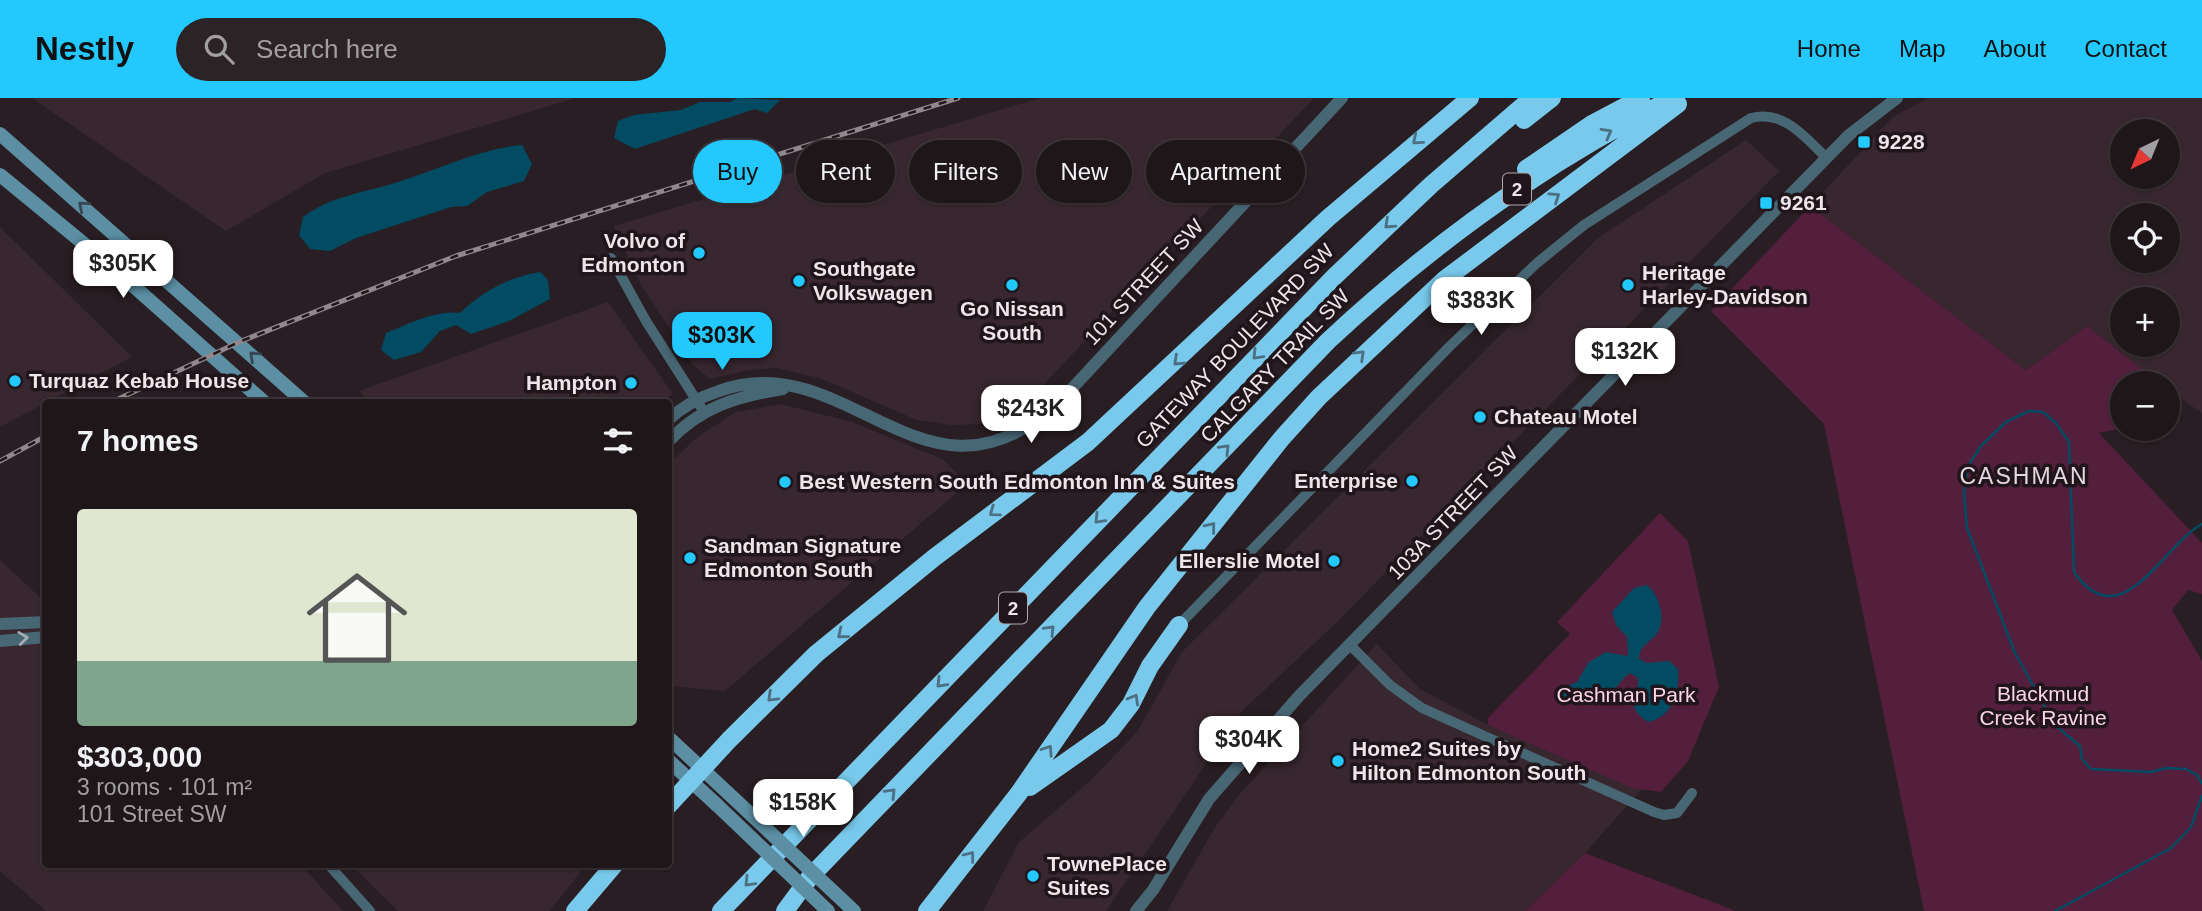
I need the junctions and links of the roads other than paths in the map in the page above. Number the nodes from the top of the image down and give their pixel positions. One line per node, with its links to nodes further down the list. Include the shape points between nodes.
1 (1342, 98): 15 (street, 101 STREET SW, via 1066,395 1020,433 975,446 928,442 831,398)
2 (1471, 98): 30 (highway, one-way to 30, via 1328,218 1088,442 816,654)
3 (1532, 98): 12 (highway, GATEWAY BOULEVARD SW / 2)
4 (1552, 98): 12 (highway, via 1465,166)
5 (1641, 98): 14 (highway, via 1592,124 1505,183 1431,242)
6 (1674, 98): 14 (highway, CALGARY TRAIL SW / 2, one-way to 6, via 1434,248 1544,171)
7 (1686, 98): 33 (highway, one-way to 7, via 1147,607 1319,397 1444,280)
8 (1897, 98): 10 (street, 103A STREET SW, via 1858,125)
9 (0, 134): 17 (main road, one-way to 9)
10 (1827, 158): 24 (street, via 1775,116 1751,118 1584,225 1449,347); 27 (street, 103A STREET SW)
11 (0, 175): 16 (main road, via 111,265)
12 (1431, 185): 41 (highway, GATEWAY BOULEVARD SW / 2, one-way to 41, via 1305,306)
13 (611, 258): 18 (street)
14 (1372, 300): 36 (highway, CALGARY TRAIL SW / 2, one-way to 14)
15 (793, 388): 18 (street, 101 STREET SW, via 754,381); 19 (street, 101 STREET SW, via 738,398)
16 (261, 399)
17 (301, 399)
18 (696, 400): 19 (street); 20 (street, 101 STREET SW)
19 (704, 412): 21 (street, 101 STREET SW)
20 (672, 417)
21 (672, 439)
22 (42, 622): 23 (street)
23 (0, 624)
24 (1179, 625): 33 (highway, one-way to 24, via 1048,772 1111,730)
25 (42, 637): 26 (street, one-way to 25)
26 (0, 641)
27 (1350, 645): 31 (street, via 1390,685 1422,708 1654,812 1664,816 1678,813); 37 (street, 103A STREET SW, via 1217,788)
28 (672, 742): 30 (main road)
29 (672, 762): 30 (main road)
30 (696, 775): 32 (highway); 44 (main road, bridge, via 717,805); 45 (main road, bridge, via 728,793)
31 (1692, 793)
32 (672, 802)
33 (1009, 806): 38 (highway, one-way to 33)
34 (332, 868): 39 (street)
35 (610, 868): 40 (highway)
36 (810, 877): 42 (highway); 43 (highway, CALGARY TRAIL SW / 2)
37 (1153, 890): 46 (street, 103A STREET SW); 47 (street, 103A STREET SW)
38 (929, 910)
39 (370, 911)
40 (575, 911)
41 (721, 911)
42 (777, 911)
43 (785, 911)
44 (828, 911)
45 (854, 911)
46 (1136, 911)
47 (1146, 911)

